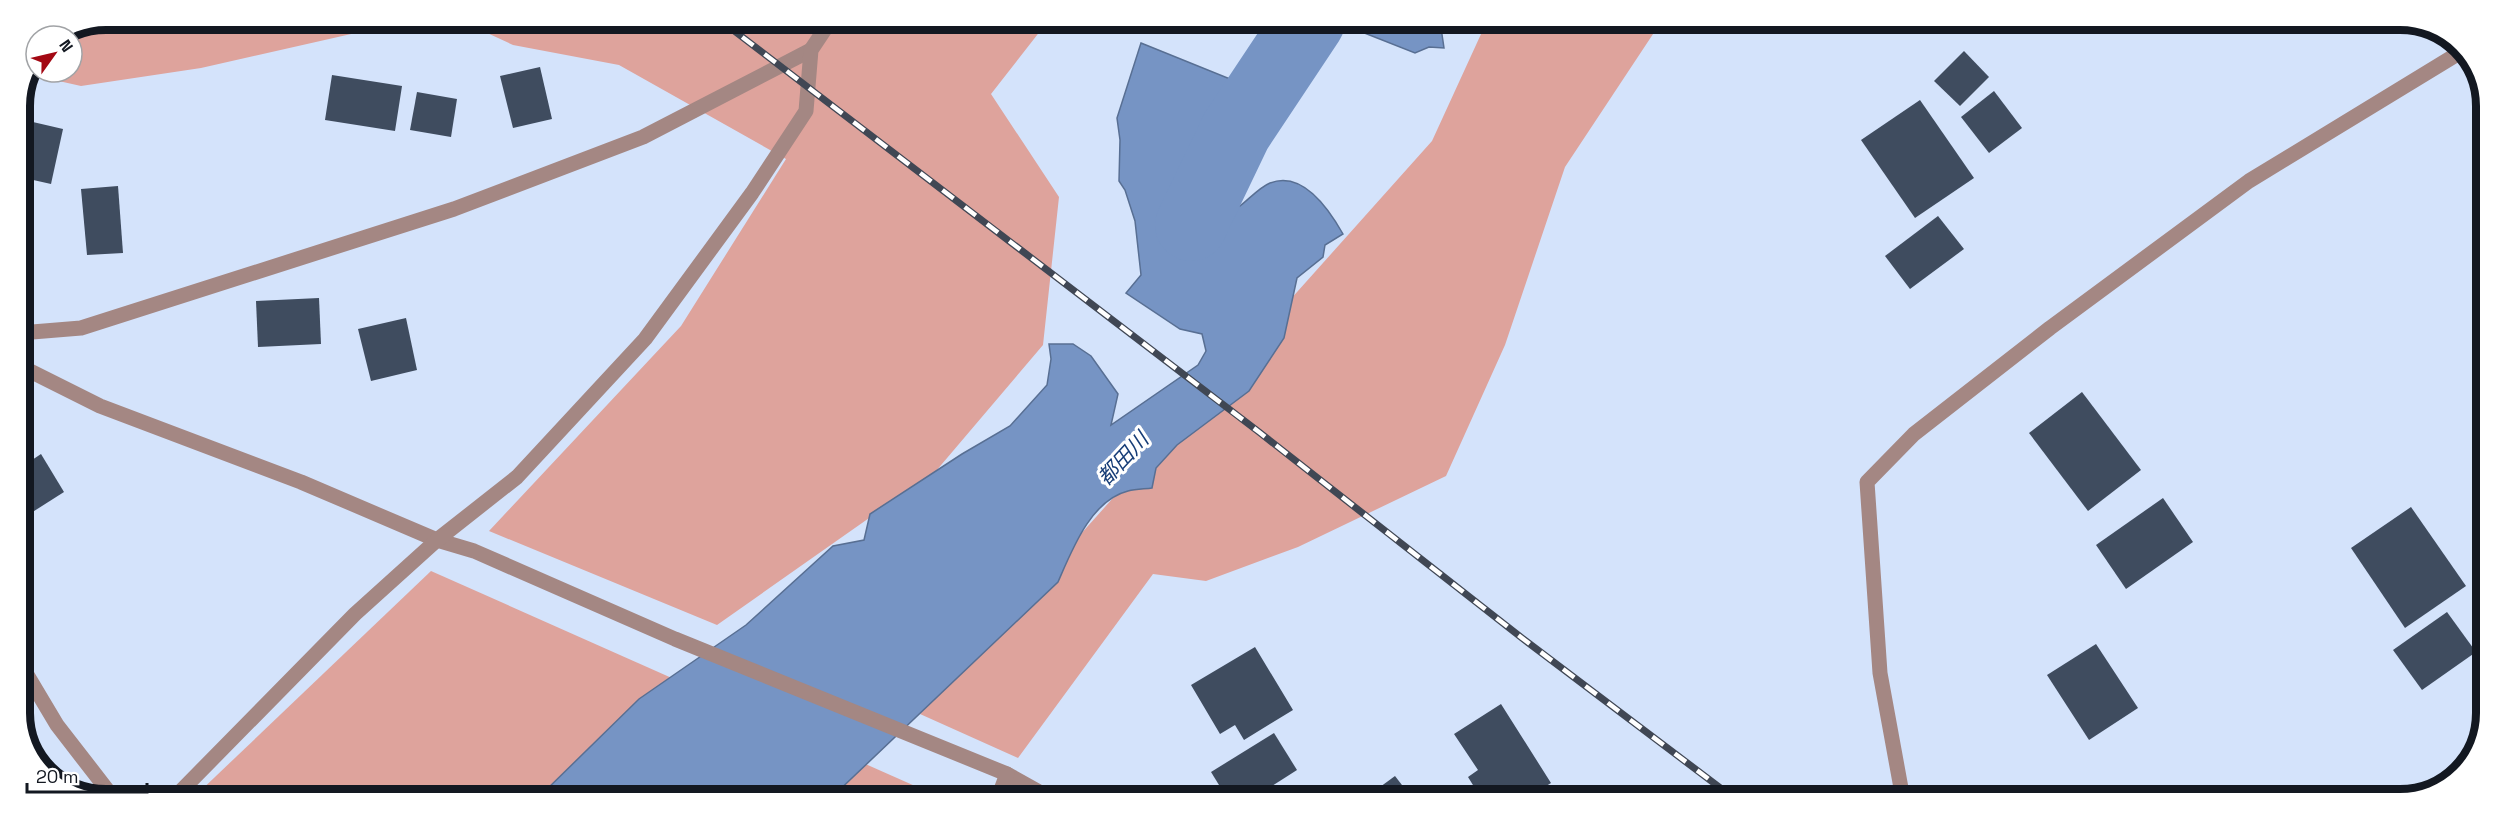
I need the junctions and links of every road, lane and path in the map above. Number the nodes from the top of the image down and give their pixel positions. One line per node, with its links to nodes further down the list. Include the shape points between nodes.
1 (825, 30): 2 (street)
2 (812, 50): 4 (street, via 643,136 454,209 81,328); 6 (street, via 806,111 752,193 645,339 517,477)
3 (2456, 55): 13 (street, via 2249,181 1914,434 1867,482 1880,673)
4 (30, 332)
5 (30, 371): 6 (street, via 100,406 301,482)
6 (437, 540): 8 (street, via 474,550 675,639); 10 (street, via 355,614)
7 (30, 680): 9 (street, via 57,725)
8 (1007, 774): 11 (street); 12 (street)
9 (107, 789)
10 (184, 789)
11 (1001, 789)
12 (1034, 789)
13 (1901, 789)

